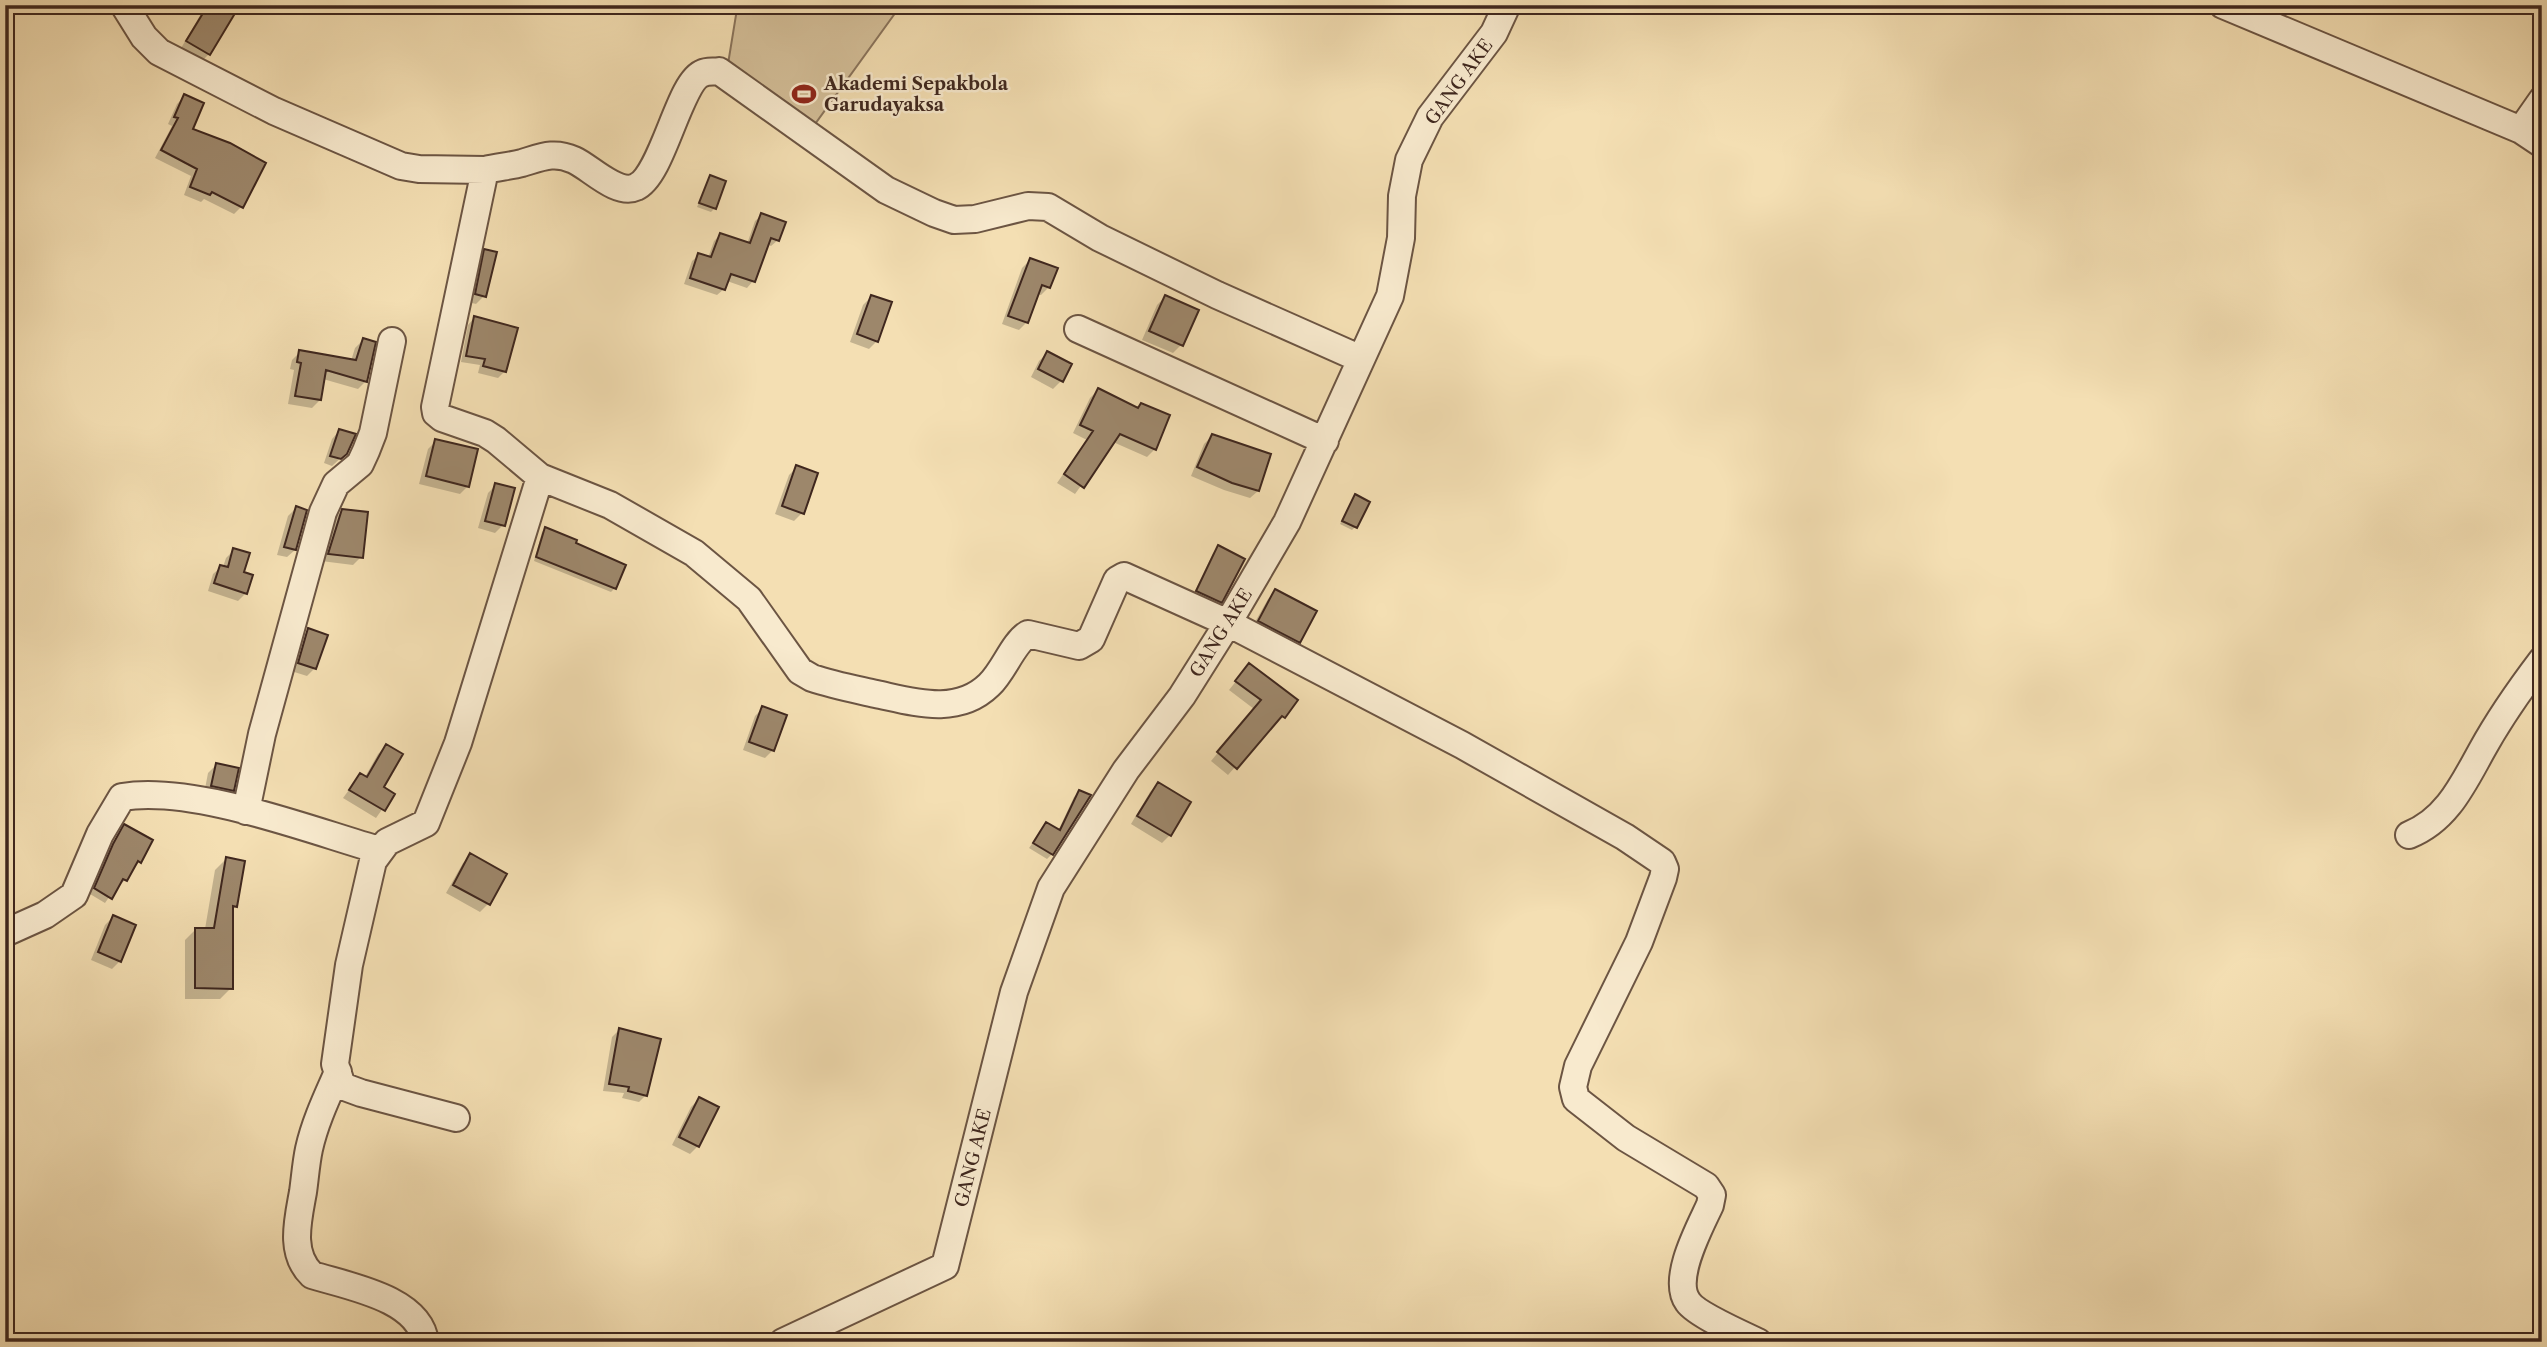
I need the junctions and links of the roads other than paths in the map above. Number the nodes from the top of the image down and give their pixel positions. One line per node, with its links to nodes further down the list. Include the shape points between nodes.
1 (124, 5): 6 (street, via 159,52 274,111 401,166)
2 (1507, 5): 9 (street, GANG AKE, via 1494,33 1430,117 1409,160 1390,296)
3 (2223, 5): 5 (street)
4 (2542, 100): 5 (street)
5 (2531, 137)
6 (485, 170): 9 (street, via 549,154 574,160 621,187 637,187 646,180 689,85 703,73 719,71 886,190 934,213 954,220 975,219 1028,206 1048,207 1217,295); 11 (street, via 436,413 485,433)
7 (1078, 329): 10 (street)
8 (392, 341): 14 (street, via 366,451 360,464 336,484 323,512 262,734)
9 (1361, 359): 10 (street, GANG AKE)
10 (1325, 441): 12 (street, GANG AKE, via 1287,522)
11 (540, 477): 12 (street, via 610,505 694,553 749,599 800,671 812,678 926,705 969,699 988,686 1028,634 1079,646 1087,643 1117,580 1124,576); 16 (street, via 458,743 426,823)
12 (1228, 623): 21 (street, GANG AKE, via 1051,888 1013,992 945,1266); 22 (street, via 1462,745 1662,862 1663,878 1639,942 1578,1066 1573,1087 1576,1099 1626,1138 1706,1186 1712,1195 1710,1205 1685,1262 1684,1292 1688,1303)
13 (2542, 660): 15 (street, via 2437,819)
14 (246, 811): 16 (street); 17 (street, via 184,798 122,797 74,895 45,915)
15 (2409, 835)
16 (379, 850): 18 (street, via 349,965 335,1063)
17 (5, 933)
18 (338, 1072): 19 (street, via 342,1086); 20 (street, via 309,1147 296,1231 299,1255 312,1275 404,1307 423,1330)
19 (456, 1118)
20 (425, 1342)
21 (783, 1342)
22 (1758, 1342)

